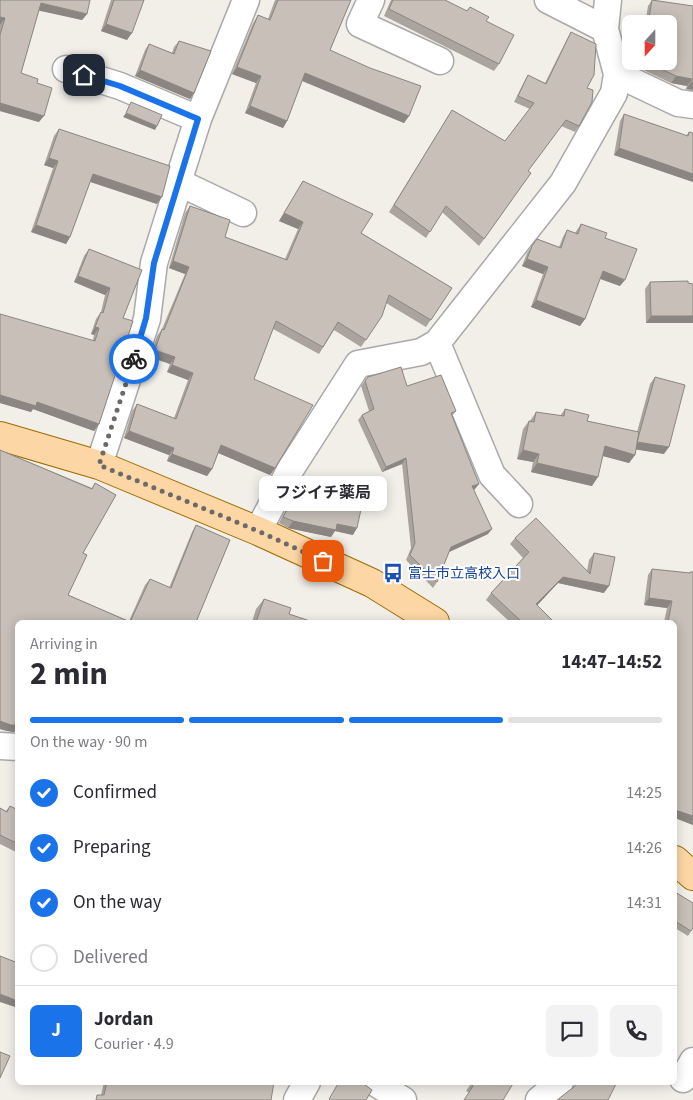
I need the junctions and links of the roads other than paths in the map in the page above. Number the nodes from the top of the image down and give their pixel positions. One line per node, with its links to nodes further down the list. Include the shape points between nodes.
1 (246, 0): 10 (street)
2 (371, 0): 6 (street, via 360,24)
3 (548, 0): 5 (street)
4 (608, 0): 5 (street)
5 (605, 29): 8 (street)
6 (440, 60)
7 (66, 69): 10 (street, via 120,86)
8 (617, 74): 9 (street, via 678,103); 13 (street, via 614,93 563,183)
9 (693, 105)
10 (198, 119): 11 (street)
11 (178, 182): 12 (street); 15 (street, via 154,263 146,318)
12 (243, 213)
13 (437, 343): 16 (street, via 492,475); 17 (street, via 421,352 358,364 290,470)
14 (0, 436): 15 (main road)
15 (99, 465): 17 (main road)
16 (520, 504)
17 (258, 531): 18 (main road, via 372,583)
18 (432, 620)
19 (0, 746): 20 (street)
20 (15, 747)
21 (677, 862): 22 (main road)
22 (693, 876)
23 (305, 1085): 26 (street)
24 (379, 1085): 27 (street)
25 (556, 1085): 28 (street)
26 (297, 1100)
27 (403, 1100)
28 (539, 1100)

